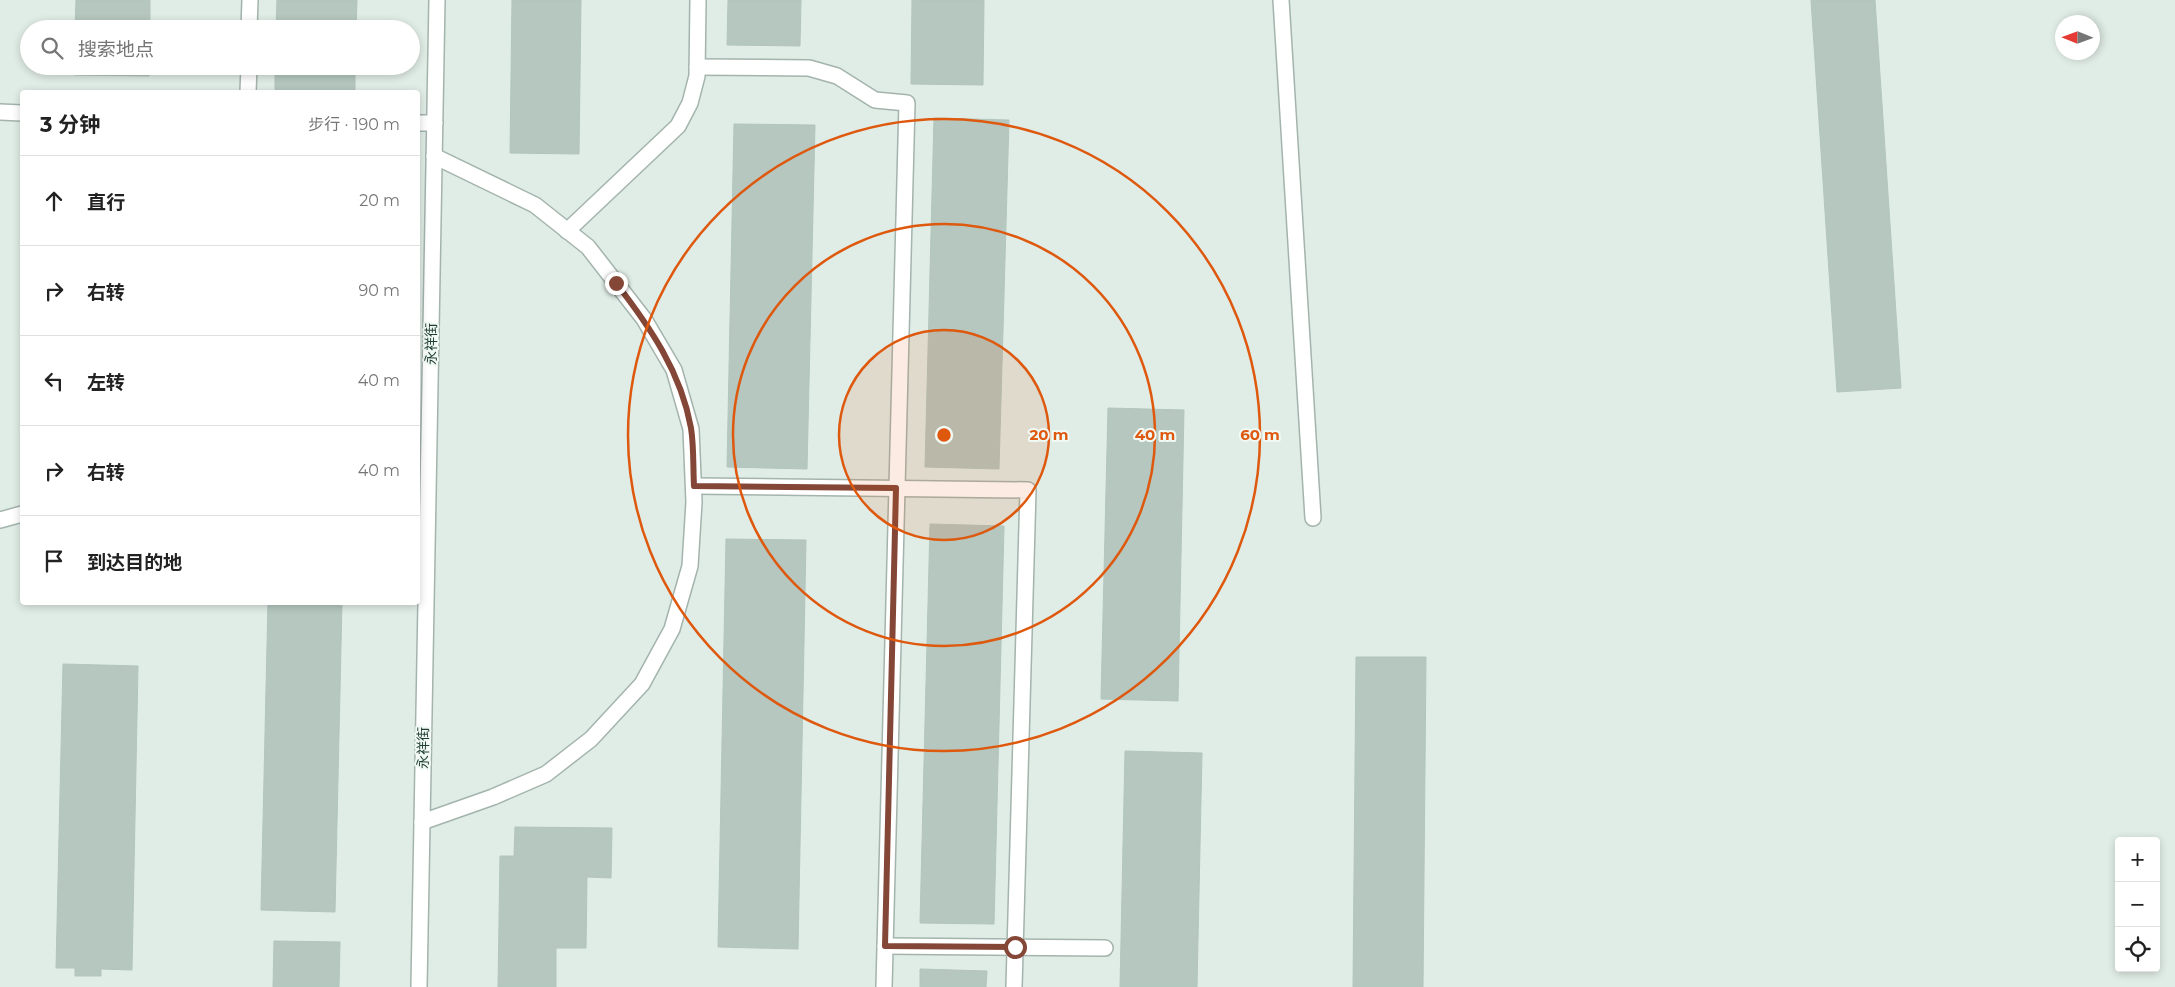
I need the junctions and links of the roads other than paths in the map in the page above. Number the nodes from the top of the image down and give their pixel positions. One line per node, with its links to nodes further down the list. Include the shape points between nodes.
1 (250, 0): 5 (street)
2 (437, 0): 12 (street, 永祥街)
3 (698, 0): 6 (street)
4 (1281, 0): 19 (street)
5 (250, 20)
6 (697, 67): 14 (street, via 690,103 678,126); 16 (street, via 809,68 837,76 875,100 907,103)
7 (249, 75): 8 (street)
8 (248, 90)
9 (0, 112): 10 (street)
10 (20, 113)
11 (420, 123): 12 (street)
12 (435, 123): 13 (street, 永祥街)
13 (434, 156): 14 (street, via 535,206); 17 (street, 永祥街)
14 (568, 231): 15 (street, via 588,247 622,290 674,370 691,429)
15 (694, 486): 16 (street); 21 (street, via 690,566 672,628 642,684 591,739 546,774)
16 (896, 488): 22 (street); 23 (street, via 1028,490)
17 (423, 490): 21 (street, 永祥街)
18 (20, 515): 20 (street)
19 (1313, 518)
20 (0, 520)
21 (422, 822): 25 (street, 永祥街)
22 (885, 946): 23 (street); 26 (street)
23 (1015, 947): 24 (street); 27 (street)
24 (1105, 948)
25 (419, 987)
26 (884, 987)
27 (1014, 987)

